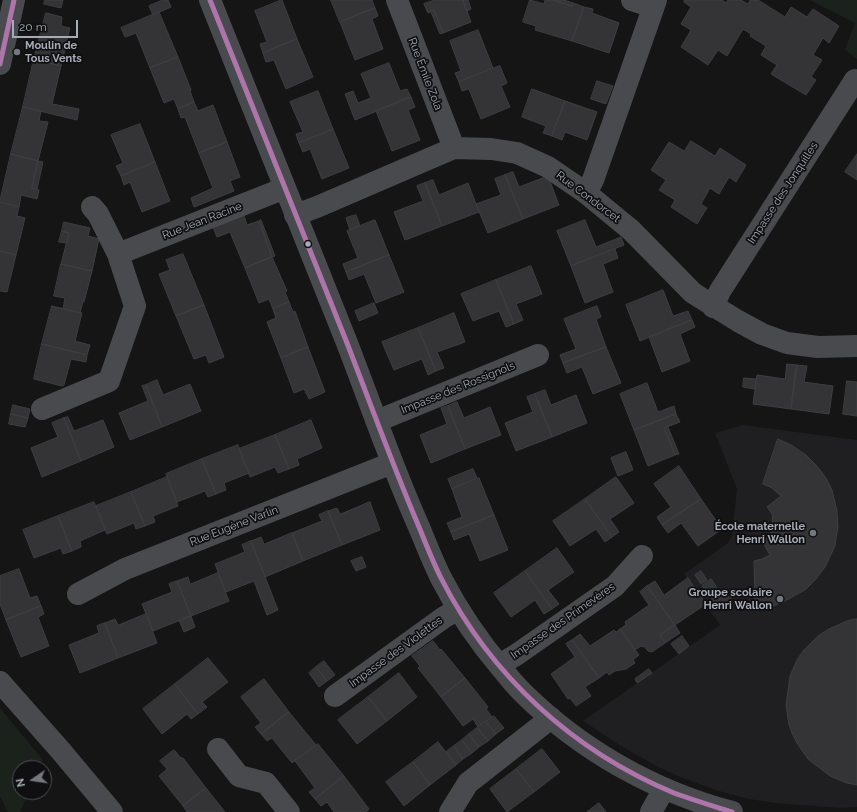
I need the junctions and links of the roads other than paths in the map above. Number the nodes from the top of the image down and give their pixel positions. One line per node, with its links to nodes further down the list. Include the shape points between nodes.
1 (14, 0): 6 (street)
2 (210, 0): 9 (street)
3 (397, 0): 8 (street, Rue Émile Zola)
4 (632, 0): 5 (street)
5 (654, 3): 10 (street)
6 (0, 64)
7 (855, 80): 14 (street, Impasse des Jonquilles, via 720,291)
8 (454, 148): 10 (street, Rue Condorcet, via 517,153 548,167); 12 (street, Rue Condorcet)
9 (285, 188): 12 (street); 13 (street, Rue Jean Racine)
10 (586, 194): 14 (street, Rue Condorcet, via 631,230 693,293)
11 (92, 207): 13 (street)
12 (295, 215): 18 (street)
13 (118, 254): 17 (street, via 135,306 109,381)
14 (713, 307): 15 (street, Rue Condorcet, via 762,334 787,343 818,347)
15 (857, 346)
16 (538, 355): 18 (street, Impasse des Rossignols)
17 (42, 409)
18 (377, 421): 19 (street)
19 (392, 463): 21 (street, Rue Eugène Varlin, via 125,569); 22 (street, via 440,576)
20 (642, 556): 23 (street, Impasse des Primevères, via 614,586)
21 (78, 594)
22 (458, 609): 23 (street); 25 (street, Impasse des Violettes)
23 (499, 665): 26 (street, via 521,692)
24 (0, 682): 29 (street)
25 (335, 696)
26 (551, 718): 28 (street, via 626,770); 31 (street, via 468,783)
27 (218, 749): 30 (street, via 239,776 266,783)
28 (664, 789): 32 (street); 33 (street)
29 (112, 812)
30 (289, 812)
31 (450, 812)
32 (650, 812)
33 (732, 812)

